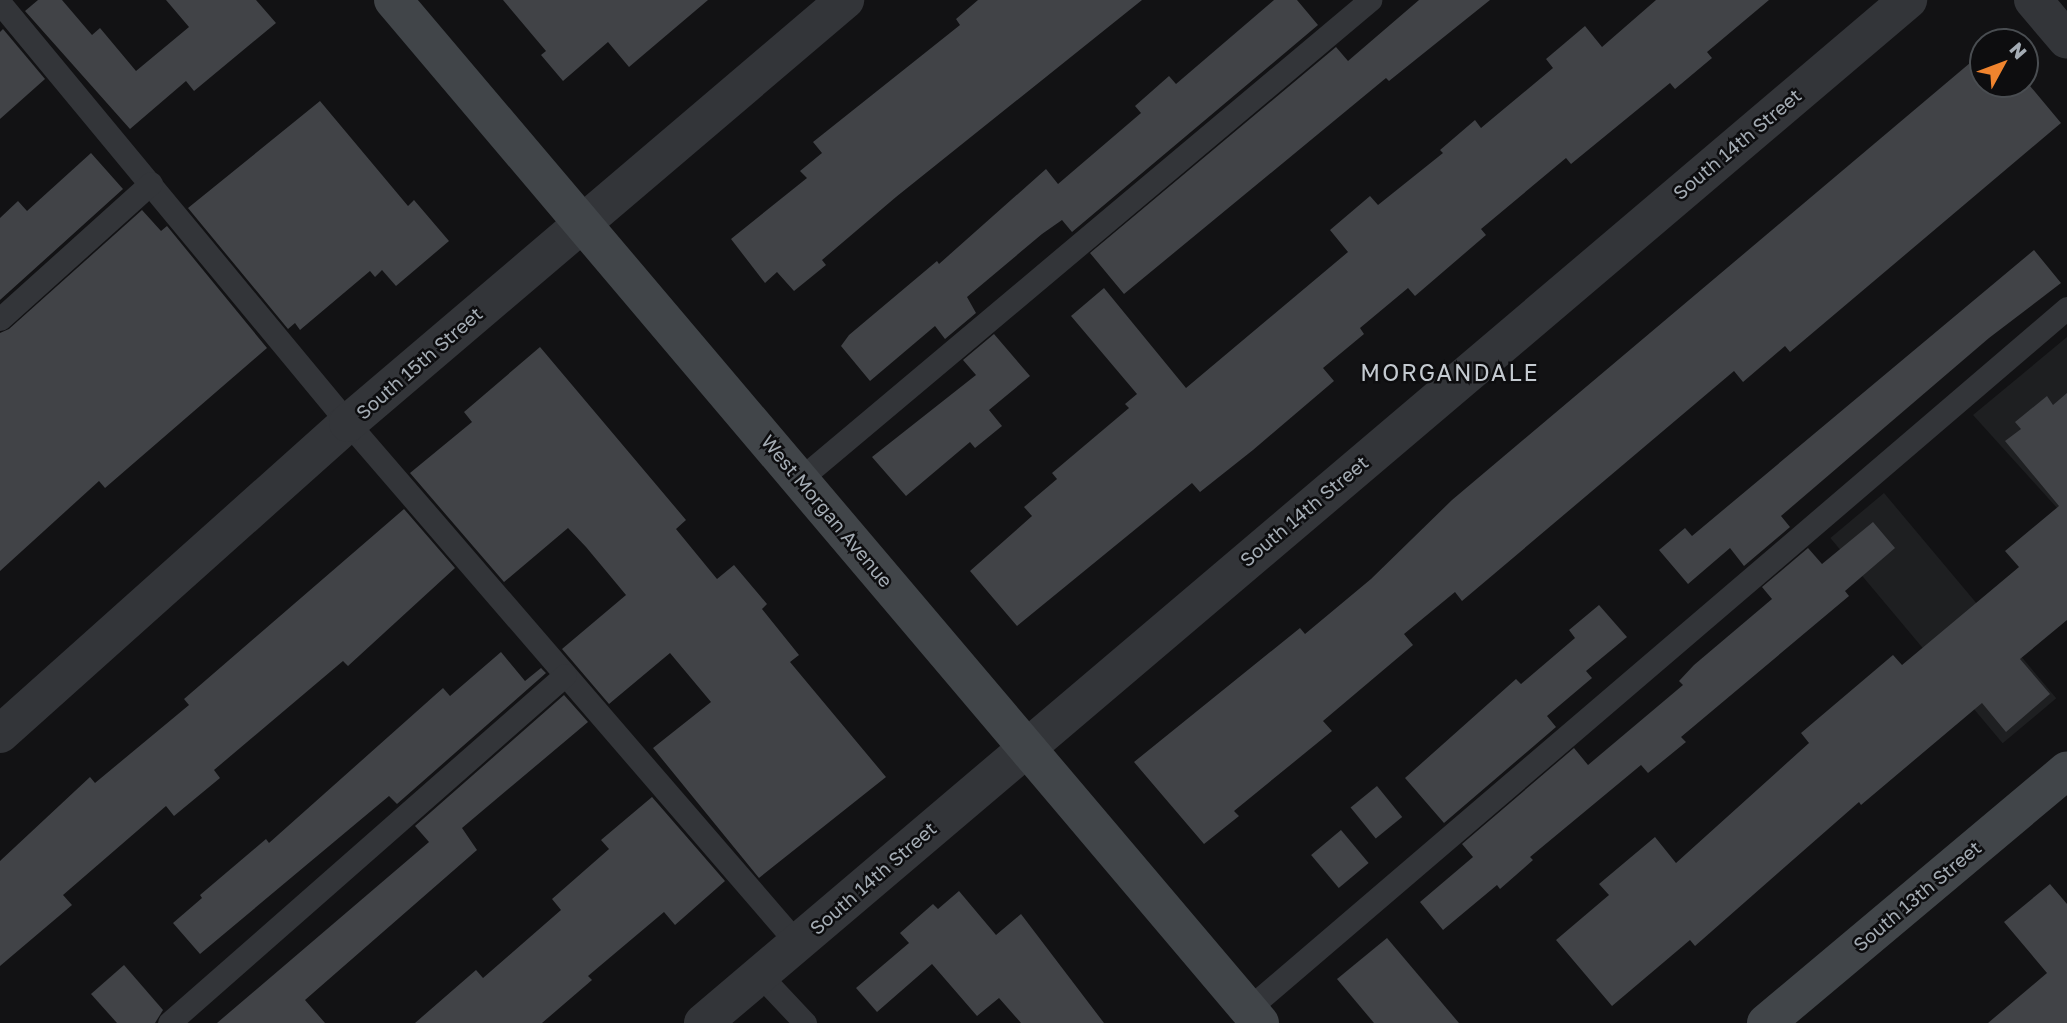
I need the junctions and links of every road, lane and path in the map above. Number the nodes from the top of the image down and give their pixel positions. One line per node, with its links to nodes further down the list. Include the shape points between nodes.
1 (393, 0): 9 (street, West Morgan Avenue)
2 (845, 0): 9 (street, South 15th Street)
3 (1370, 0): 13 (lane)
4 (1908, 0): 16 (street, South 14th Street)
5 (2034, 0): 7 (street)
6 (0, 3): 8 (lane)
7 (2067, 40)
8 (152, 183): 11 (lane); 12 (lane)
9 (582, 222): 12 (street, South 15th Street); 13 (street, West Morgan Avenue)
10 (2067, 308): 20 (lane)
11 (0, 318)
12 (348, 423): 14 (lane); 15 (street, South 15th Street)
13 (800, 479): 16 (street, West Morgan Avenue)
14 (565, 675): 18 (lane); 21 (lane)
15 (0, 734)
16 (1025, 746): 18 (street, South 14th Street); 20 (street, West Morgan Avenue)
17 (2067, 770): 24 (street, South 13th Street)
18 (797, 943): 19 (street, South 14th Street)
19 (760, 975): 22 (street, South 14th Street); 23 (lane)
20 (1254, 1016)
21 (169, 1023)
22 (703, 1023)
23 (805, 1023)
24 (1766, 1023)

